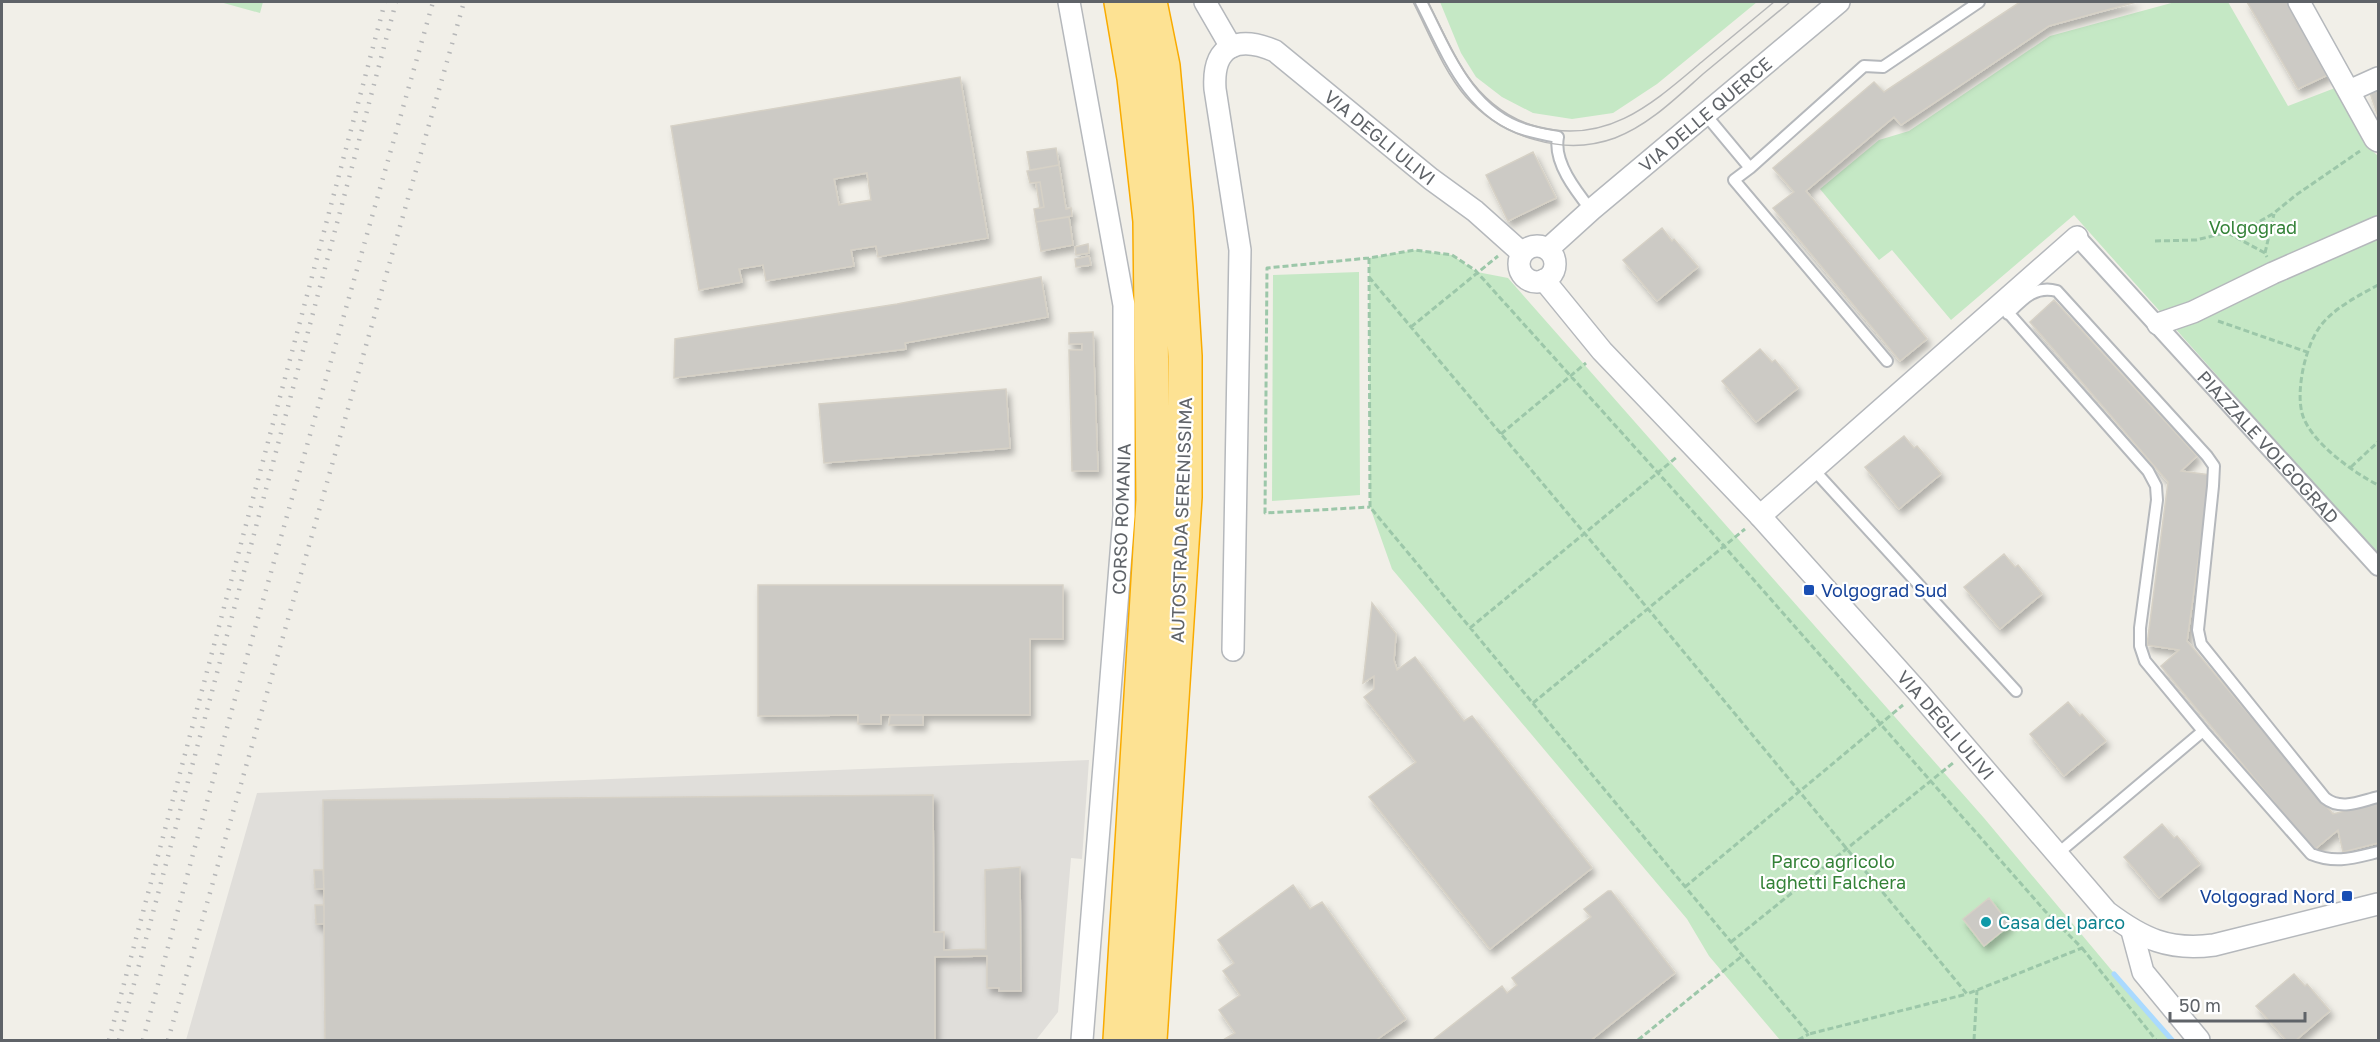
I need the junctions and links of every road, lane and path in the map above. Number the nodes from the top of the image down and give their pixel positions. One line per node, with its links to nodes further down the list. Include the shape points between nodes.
1 (1069, 2): 76 (street, CORSO ROMANIA, via 1124,305 1124,516)
2 (1121, 2): 77 (highway, AUTOSTRADA SERENISSIMA, via 1150,221 1153,500)
3 (1150, 2): 78 (highway, AUTOSTRADA SERENISSIMA, via 1162,66 1176,209 1185,356 1185,497)
4 (1205, 2): 9 (street)
5 (1421, 2): 15 (lane, via 1461,78 1482,102 1510,124 1558,137 1558,157)
6 (1839, 2): 12 (street, VIA DELLE QUERCE)
7 (1979, 2): 14 (lane, via 1883,67 1864,66)
8 (2299, 2): 11 (street)
9 (1231, 47): 22 (street, VIA DEGLI ULIVI, via 1248,43 1275,51); 54 (street, via 1218,61 1214,77 1240,250)
10 (2379, 78): 11 (street)
11 (2349, 91): 13 (street)
12 (1706, 114): 14 (lane); 15 (street, VIA DELLE QUERCE)
13 (2377, 140): 16 (path)
14 (1750, 168): 38 (lane, via 1734,180)
15 (1591, 210): 18 (street, VIA DELLE QUERCE)
16 (2274, 213): 19 (path); 24 (path)
17 (2379, 227): 27 (street)
18 (1571, 228): 23 (street, VIA DELLE QUERCE); 31 (street, via 1560,267)
19 (2228, 233): 21 (path, via 2196,240); 24 (path)
20 (2077, 237): 32 (street); 34 (street, PIAZZALE VOLGOGRAD)
21 (2155, 242)
22 (1517, 248): 23 (street); 26 (path); 29 (street, via 1520,271 1526,279)
23 (1548, 249): 29 (street, via 1555,266)
24 (2265, 253): 27 (path)
25 (1369, 258): 26 (path, via 1415,250 1452,255); 28 (path); 47 (path, via 1267,268 1265,513)
26 (1476, 271): 35 (path); 39 (path)
27 (2274, 273): 33 (street)
28 (1369, 277): 35 (path); 47 (path)
29 (1544, 280): 31 (street, VIA DEGLI ULIVI)
30 (2379, 285): 37 (path, via 2335,312 2319,328)
31 (1560, 300): 36 (street, VIA DEGLI ULIVI)
32 (2004, 309): 44 (street); 59 (lane, via 2148,471 2156,486 2140,646 2145,661); 63 (lane, via 2029,294 2047,288 2057,291 2207,456 2214,466 2198,630 2201,644 2325,798 2343,806)
33 (2193, 312): 34 (street); 37 (path)
34 (2158, 324): 51 (street, PIAZZALE VOLGOGRAD)
35 (1411, 327): 40 (path)
36 (1602, 351): 39 (path); 42 (street, VIA DEGLI ULIVI)
37 (2307, 352): 43 (path, via 2302,375 2302,413 2312,433)
38 (1887, 361)
39 (1570, 375): 40 (path); 45 (path)
40 (1501, 434): 49 (path)
41 (2379, 442): 43 (path)
42 (1691, 446): 45 (path); 48 (street, VIA DEGLI ULIVI)
43 (2351, 467): 46 (path)
44 (1813, 469): 48 (street); 55 (lane)
45 (1657, 471): 49 (path); 50 (path)
46 (2379, 485)
47 (1370, 507): 53 (path)
48 (1760, 516): 50 (path); 56 (street, VIA DEGLI ULIVI)
49 (1584, 532): 52 (path); 53 (path)
50 (1724, 546): 52 (path); 58 (path)
51 (2379, 567)
52 (1649, 610): 57 (path); 62 (path)
53 (1470, 628): 57 (path)
54 (1233, 650)
55 (2016, 691)
56 (1918, 692): 58 (path); 60 (street, VIA DEGLI ULIVI)
57 (1533, 703): 67 (path)
58 (1880, 724): 61 (path); 62 (path)
59 (2203, 731): 65 (lane, via 2311,854 2327,860 2344,860); 66 (lane)
60 (1968, 751): 61 (path); 66 (street, VIA DEGLI ULIVI)
61 (1931, 781): 64 (path); 71 (path)
62 (1799, 791): 64 (path); 67 (path)
63 (2379, 797)
64 (1847, 849): 70 (path); 74 (path)
65 (2379, 852)
66 (2056, 855): 69 (street, VIA DEGLI ULIVI, via 2107,912)
67 (1685, 887): 70 (path)
68 (2379, 904): 69 (street, VIA DEGLI ULIVI, via 2192,948 2160,943)
69 (2132, 931): 83 (street, via 2143,972)
70 (1731, 942): 72 (path)
71 (2082, 948): 73 (path); 82 (path)
72 (1742, 956): 75 (path); 79 (path)
73 (1977, 990): 74 (path); 81 (path)
74 (1967, 994): 75 (path)
75 (1809, 1034): 80 (path)
76 (1082, 1041)
77 (1120, 1041)
78 (1150, 1041)
79 (1638, 1041)
80 (1798, 1041)
81 (1974, 1041)
82 (2157, 1041)
83 (2199, 1041)

